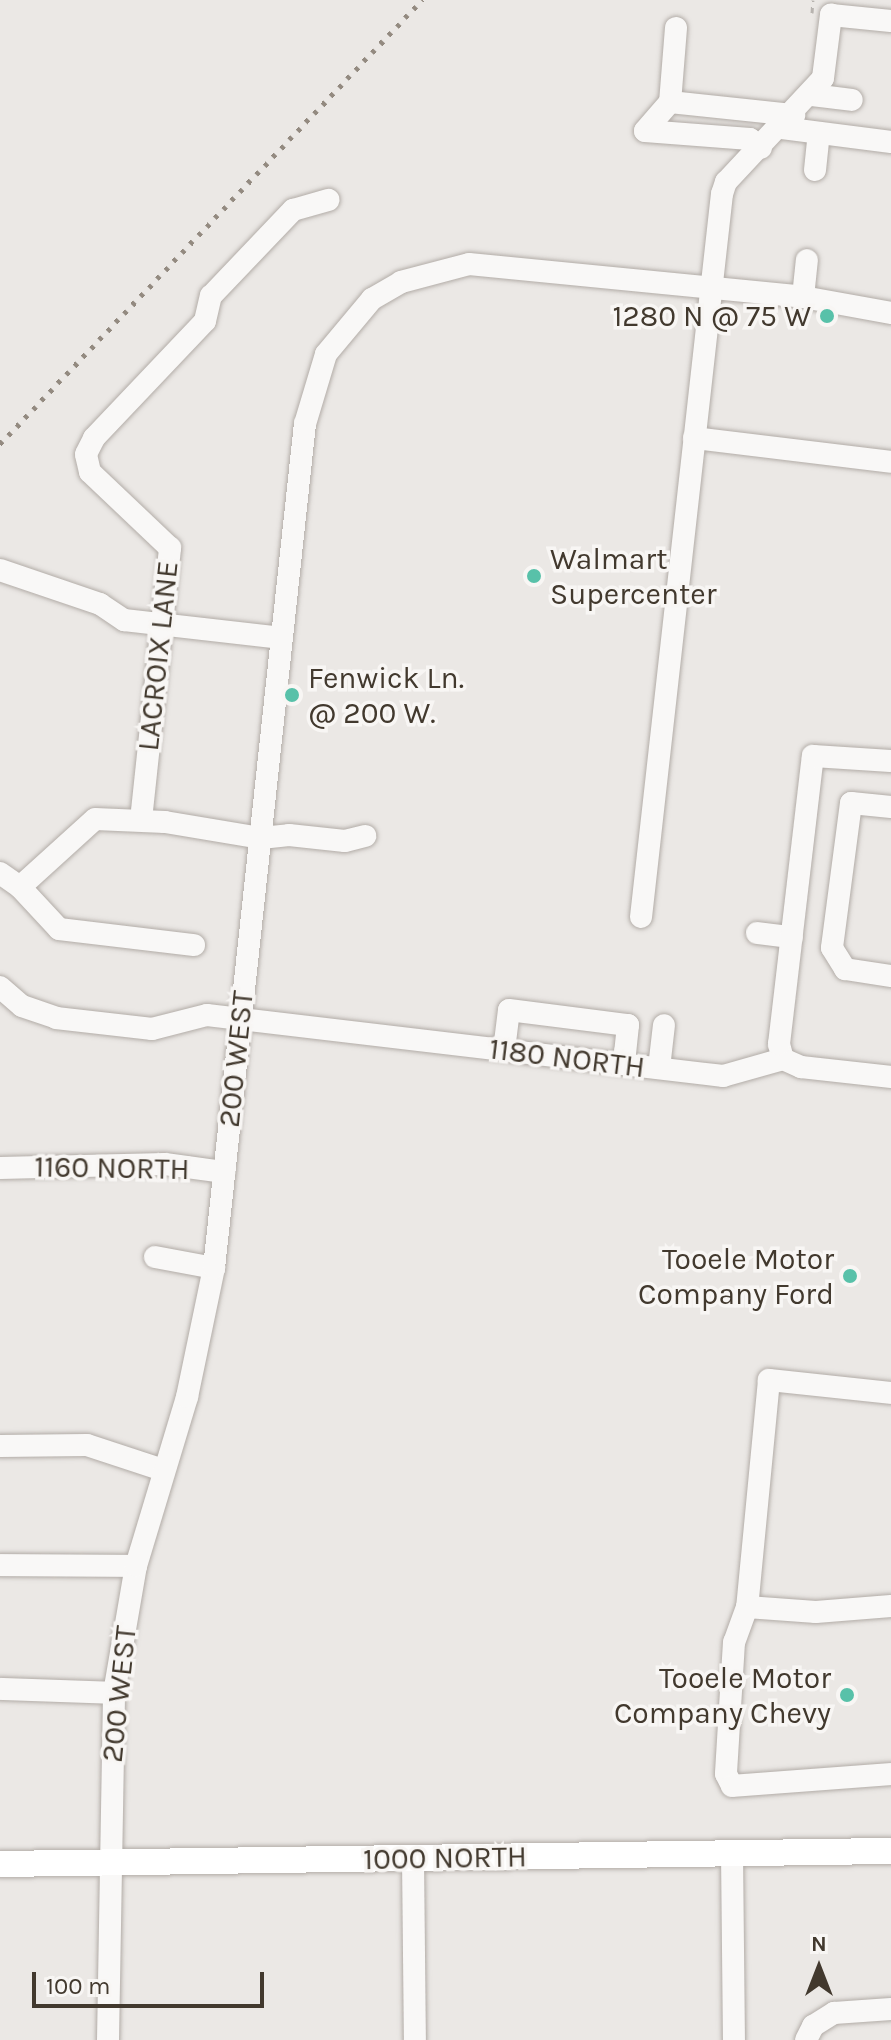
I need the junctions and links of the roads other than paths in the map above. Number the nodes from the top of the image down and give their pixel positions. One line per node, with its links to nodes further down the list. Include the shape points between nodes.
1 (891, 21): 3 (street, via 831,15 823,78)
2 (676, 28): 5 (street)
3 (812, 95): 4 (street); 6 (street)
4 (852, 100)
5 (670, 102): 6 (street); 9 (street, via 645,131 750,139)
6 (788, 121): 7 (street); 9 (street)
7 (819, 133): 8 (street); 10 (street)
8 (891, 142)
9 (760, 159): 13 (street, via 726,182)
10 (815, 170)
11 (329, 200): 19 (street, LACROIX LANE, via 293,210 211,296 205,321 94,438 86,454 90,472 170,548)
12 (807, 260): 14 (street)
13 (711, 287): 14 (street, 200 WEST); 16 (street); 20 (street, 200 WEST, via 497,264 438,269 372,299 326,354 313,388)
14 (803, 297): 15 (street, 200 WEST)
15 (891, 313)
16 (694, 438): 17 (street); 28 (street)
17 (891, 462)
18 (0, 570): 19 (street, via 100,604 124,620)
19 (163, 625): 20 (street); 23 (street, LACROIX LANE)
20 (282, 638): 25 (street, 200 WEST)
21 (891, 761): 30 (street, via 813,756)
22 (891, 807): 32 (street, via 851,803 832,948 845,969)
23 (141, 820): 25 (street); 27 (street, via 95,819)
24 (365, 836): 25 (street, via 345,841)
25 (261, 838): 34 (street, 200 WEST)
26 (0, 873): 27 (street)
27 (20, 887): 31 (street, via 59,929)
28 (641, 917)
29 (757, 933): 30 (street)
30 (792, 937): 37 (street, via 779,1044)
31 (194, 945)
32 (891, 976)
33 (0, 987): 34 (street, 1180 NORTH, via 22,1006 56,1018 152,1029 198,1016)
34 (240, 1020): 36 (street, 1180 NORTH); 42 (street, 200 WEST)
35 (664, 1025): 39 (street)
36 (504, 1050): 38 (street, 1180 NORTH); 38 (street, via 509,1010 628,1025)
37 (783, 1059): 39 (street, 1180 NORTH, via 723,1076); 40 (street, via 801,1067)
38 (624, 1064): 39 (street, 1180 NORTH)
39 (659, 1068)
40 (891, 1077)
41 (0, 1168): 42 (street, 1160 NORTH, via 165,1164)
42 (224, 1172): 44 (street, 200 WEST)
43 (155, 1257): 44 (street)
44 (214, 1268): 47 (street, 200 WEST, via 187,1397)
45 (891, 1393): 51 (street, via 769,1380)
46 (0, 1446): 47 (street, via 87,1445)
47 (163, 1470): 49 (street, 200 WEST)
48 (0, 1565): 49 (street)
49 (136, 1566): 53 (street, 200 WEST)
50 (891, 1606): 51 (street, via 816,1612)
51 (747, 1607): 54 (street, via 734,1642 726,1774 732,1786)
52 (0, 1689): 53 (street)
53 (114, 1693): 58 (street, 200 WEST)
54 (891, 1774)
55 (891, 1851): 56 (main road, 1000 NORTH)
56 (732, 1853): 57 (main road, 1000 NORTH); 63 (street)
57 (413, 1858): 58 (main road, 1000 NORTH); 62 (street)
58 (108, 1863): 59 (main road, 1000 NORTH); 61 (street, 200 WEST)
59 (0, 1864)
60 (891, 2009): 64 (street, via 834,2013 813,2026)
61 (108, 2040)
62 (415, 2040)
63 (734, 2040)
64 (806, 2040)

